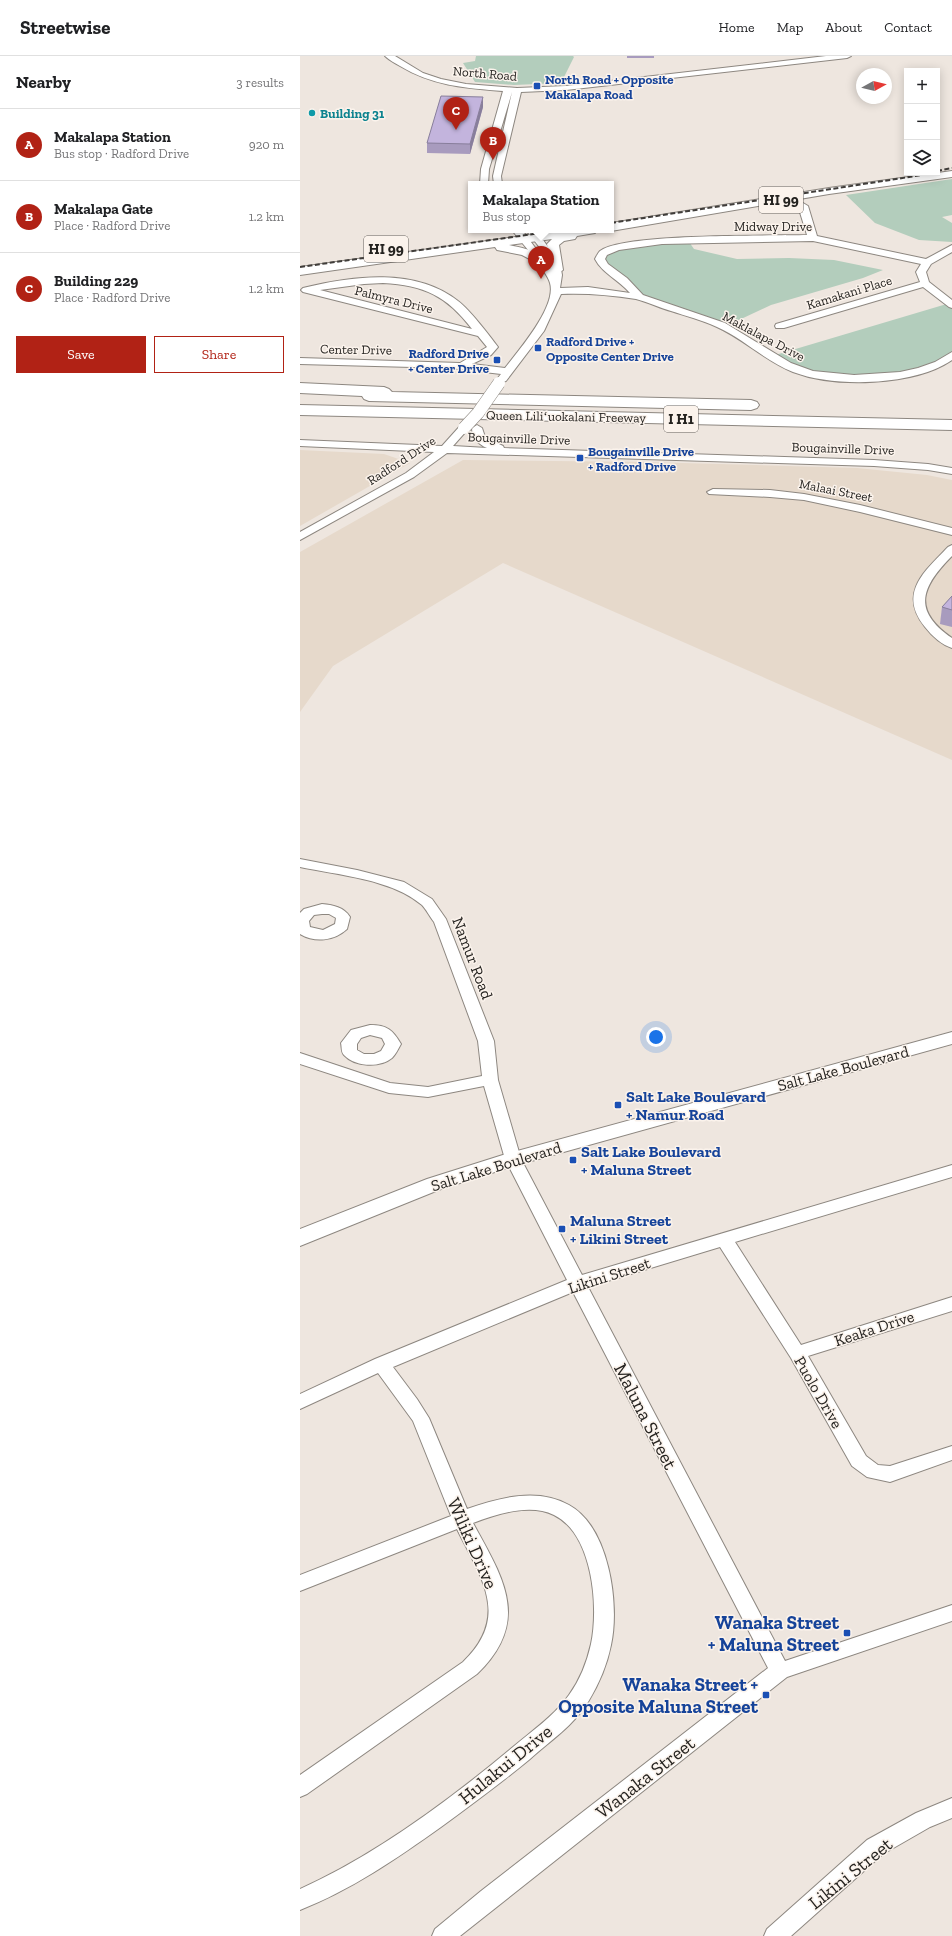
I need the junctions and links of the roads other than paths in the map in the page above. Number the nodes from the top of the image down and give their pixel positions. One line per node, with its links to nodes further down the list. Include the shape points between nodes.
1 (389, 56): 3 (street, North Road, via 420,75)
2 (847, 56): 4 (street, North Road)
3 (466, 86): 5 (street, North Road); 7 (street, via 497,97)
4 (553, 88): 6 (street, North Road); 8 (street, via 526,96)
5 (508, 89): 6 (street, North Road); 7 (street)
6 (518, 90): 8 (street)
7 (502, 108): 13 (street, via 485,169)
8 (513, 110): 14 (street)
9 (952, 166): 10 (main road)
10 (940, 168)
11 (904, 173): 16 (main road, HI 99)
12 (952, 174): 17 (main road, HI 99)
13 (484, 181)
14 (498, 181)
15 (803, 206): 21 (street)
16 (614, 225)
17 (614, 225)
18 (484, 233): 22 (main road)
19 (524, 233): 22 (main road, HI 99); 25 (street); 28 (street, via 551,256)
20 (583, 233): 28 (main road, via 554,242)
21 (813, 238): 23 (street, Midway Drive, via 687,239); 27 (street, Midway Drive)
22 (471, 242): 25 (main road, via 512,248 526,252); 26 (main road, HI 99); 29 (main road, HI 99)
23 (617, 247): 33 (street, Maklalapa Drive, via 603,253 600,261)
24 (952, 248): 27 (street)
25 (541, 261): 31 (street)
26 (300, 262)
27 (926, 262): 30 (street, via 921,272)
28 (557, 270): 31 (street, Radford Drive)
29 (300, 271)
30 (925, 283): 34 (street); 35 (street, Kamakani Place)
31 (555, 287): 33 (street); 40 (street, Radford Drive, via 556,295 539,331)
32 (303, 289): 36 (street, Palmyra Drive); 36 (street, via 379,279 421,285 455,303)
33 (640, 297): 37 (street, Maklalapa Drive, via 719,325 789,366 816,375 910,375 946,361)
34 (952, 305)
35 (780, 326)
36 (481, 334): 39 (street, via 493,347 492,350)
37 (952, 354)
38 (300, 361): 39 (street, Center Drive)
39 (462, 366): 40 (street, Center Drive)
40 (506, 371): 47 (street, Radford Drive, bridge)
41 (300, 388): 43 (highway)
42 (300, 395): 43 (highway, Queen Liliʻuokalani Freeway / I H1)
43 (505, 399): 44 (highway, Queen Liliʻuokalani Freeway / I H1)
44 (768, 405)
45 (300, 410): 48 (highway, Queen Liliʻuokalani Freeway / I H1)
46 (300, 413): 48 (highway)
47 (478, 413): 52 (street, Radford Drive, bridge); 53 (street, via 478,436 483,441)
48 (442, 414): 49 (highway, Queen Liliʻuokalani Freeway / I H1)
49 (952, 425)
50 (300, 442): 51 (street, Bougainville Drive)
51 (392, 446): 52 (street, Bougainville Drive); 55 (street, via 407,455 412,468)
52 (445, 449): 53 (street, Bougainville Drive); 55 (street, Radford Drive)
53 (510, 451): 54 (street, Bougainville Drive, via 881,463)
54 (952, 471)
55 (410, 475): 57 (street, Radford Drive)
56 (713, 492): 59 (street, Malaai Street, via 755,492 803,497)
57 (335, 517): 58 (street); 60 (street, Radford Drive)
58 (300, 527)
59 (952, 532)
60 (300, 537)
61 (952, 550): 62 (street, via 927,577 919,594 921,613 934,631)
62 (952, 644)
63 (300, 863): 68 (street, Namur Road, via 399,885 427,902 441,922 486,1040)
64 (952, 1038): 69 (main road, Salt Lake Boulevard)
65 (300, 1058): 67 (street)
66 (360, 1059): 67 (street)
67 (348, 1074): 68 (street, via 389,1088 428,1092)
68 (490, 1080): 69 (street, Namur Road)
69 (513, 1159): 71 (main road, Salt Lake Boulevard, via 434,1184); 73 (street, Maluna Street)
70 (952, 1172): 72 (street, Likini Street)
71 (300, 1238)
72 (724, 1239): 73 (street, Likini Street); 75 (street, Puolo Drive)
73 (578, 1284): 76 (street, Likini Street); 82 (street, Maluna Street)
74 (952, 1304): 75 (street, Keaka Drive)
75 (797, 1354): 78 (street, Puolo Drive, via 859,1461 874,1472 890,1474)
76 (381, 1364): 77 (street, Likini Street); 79 (street, Wiliki Drive, via 420,1418)
77 (300, 1402)
78 (952, 1453)
79 (462, 1520): 80 (street, Hulakui Drive); 83 (street, Wiliki Drive, via 494,1587 498,1603 491,1644 477,1661 458,1677); 85 (street, Hulakui Drive, via 501,1507 528,1503 546,1504 567,1513 580,1525 592,1545 605,1601 604,1630 595,1666 580,1696 568,1710 511,1762 372,1863 335,1885)
80 (300, 1583)
81 (952, 1613): 82 (street, Wanaka Street)
82 (780, 1672): 86 (street, Wanaka Street)
83 (300, 1787)
84 (952, 1808): 87 (street, Likini Street, via 923,1820 875,1847)
85 (300, 1900)
86 (443, 1936)
87 (775, 1936)

